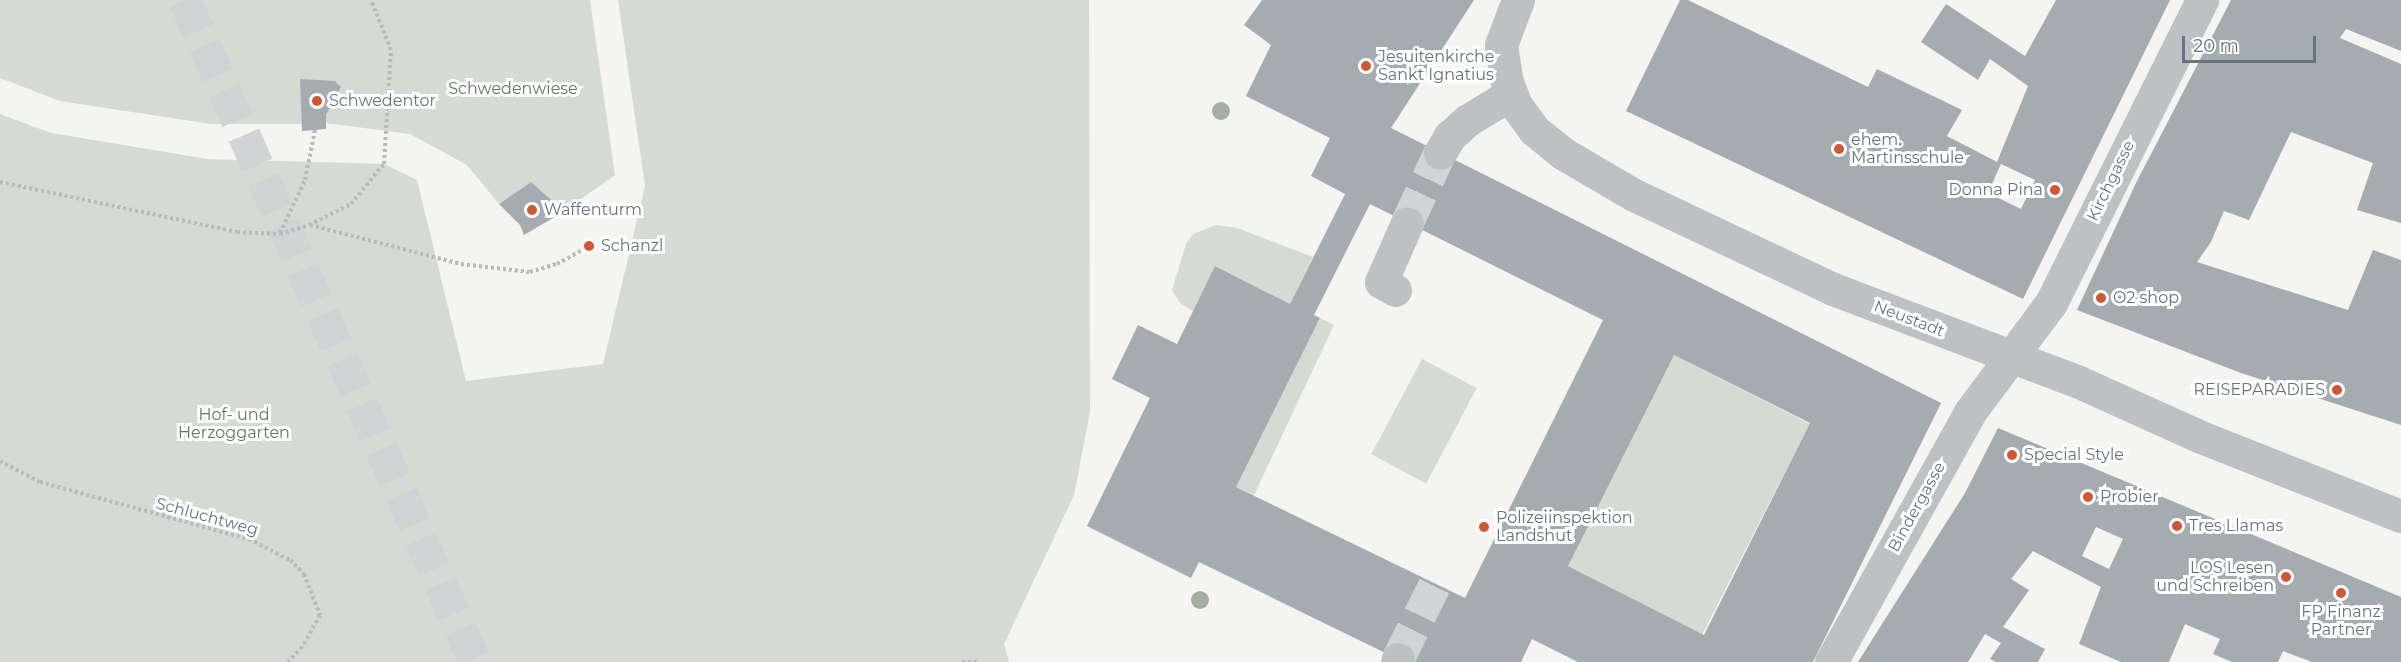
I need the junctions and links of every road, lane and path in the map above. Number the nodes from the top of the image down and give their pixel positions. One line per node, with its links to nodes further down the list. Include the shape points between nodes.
1 (371, 0): 9 (path, via 391,50 384,164 351,204)
2 (1518, 0): 4 (street, Neustadt, via 1506,30 1502,62)
3 (2202, 0): 13 (street, Kirchgasse, via 2051,303)
4 (1511, 94): 6 (street, via 1468,120 1450,136); 13 (street, Neustadt, via 1534,130 1564,154 1634,195 1833,289)
5 (315, 130): 10 (path, via 305,180)
6 (1440, 153)
7 (0, 182): 10 (path, via 237,232)
8 (1407, 223): 12 (street, via 1381,282)
9 (309, 225): 10 (path); 11 (path, via 461,264 530,272 557,264)
10 (280, 234)
11 (589, 246)
12 (1395, 290)
13 (2012, 356): 15 (street, Neustadt); 19 (street, Bindergasse, via 1970,412)
14 (0, 461): 16 (path, Schluchtweg, via 40,482 249,539 281,554 304,574 320,615 302,647)
15 (2401, 516)
16 (288, 662)
17 (962, 662): 18 (path)
18 (980, 662)
19 (1831, 662)

